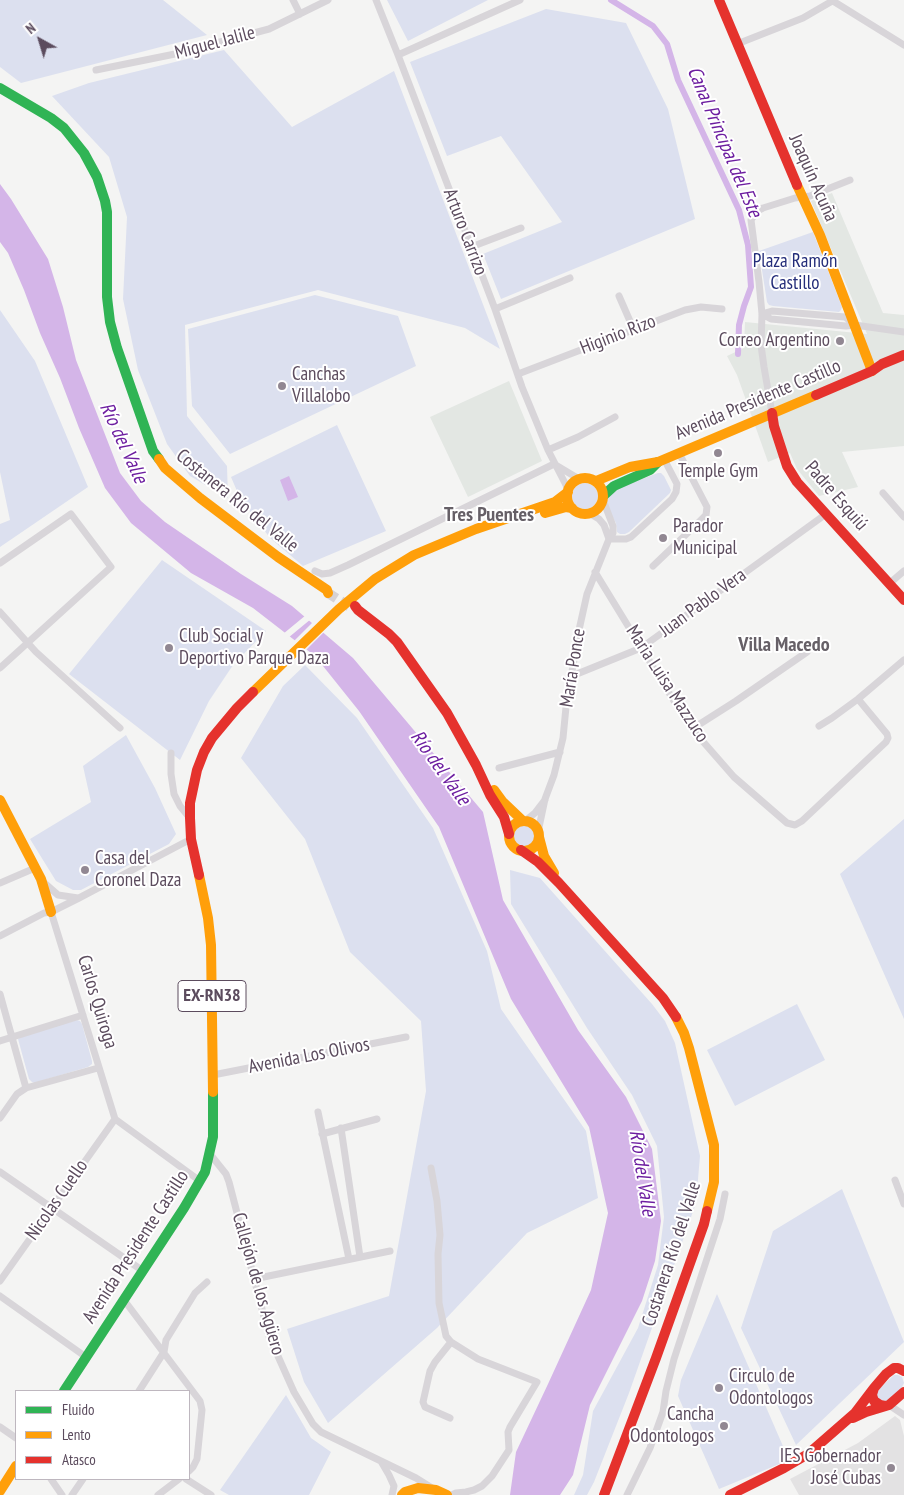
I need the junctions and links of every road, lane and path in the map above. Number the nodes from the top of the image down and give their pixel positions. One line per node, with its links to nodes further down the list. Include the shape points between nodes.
1 (293, 0): 7 (street)
2 (328, 0): 7 (street, Miguel Jalile)
3 (376, 0): 10 (street, Arturo Carrizo)
4 (520, 0): 10 (street)
5 (718, 0): 8 (main road, Joaquín Acuña)
6 (834, 0): 8 (street, via 804,18); 9 (street)
7 (300, 14): 11 (street, Miguel Jalile, via 269,29 175,54)
8 (737, 44): 14 (main road, Joaquín Acuña)
9 (904, 45)
10 (398, 55): 16 (street, Arturo Carrizo)
11 (96, 70)
12 (0, 88): 52 (main road, Costanera Río del Valle, via 64,128 84,152 97,177 107,212 110,322 153,451 165,468 200,498)
13 (850, 180): 14 (street)
14 (802, 197): 21 (street, Padre Esquiú, via 763,208 751,220); 22 (main road, Joaquín Acuña)
15 (522, 228): 16 (street)
16 (471, 247): 19 (street, Arturo Carrizo)
17 (570, 278): 19 (street)
18 (619, 296): 23 (street)
19 (495, 309): 28 (street, Arturo Carrizo)
20 (722, 309): 23 (street, Higinio Rizo, via 701,307 685,310)
21 (762, 314): 22 (street, via 772,311 845,317); 29 (street, Padre Esquiú, via 761,345)
22 (855, 325): 24 (street); 27 (main road, Joaquín Acuña)
23 (633, 328): 28 (street, Higinio Rizo)
24 (904, 332)
25 (904, 355): 27 (main road, Avenida Presidente Castillo)
26 (904, 363): 27 (main road, Avenida Presidente Castillo, via 884,371)
27 (872, 371): 29 (main road, Avenida Presidente Castillo)
28 (518, 374): 31 (street, Arturo Carrizo)
29 (772, 413): 32 (main road, Avenida Presidente Castillo); 42 (main road, Padre Esquiú, via 787,466)
30 (615, 417): 31 (street)
31 (548, 450): 34 (street, Arturo Carrizo)
32 (679, 453): 33 (main road, Avenida Presidente Castillo); 46 (street, via 707,507 706,514)
33 (661, 460): 36 (main road, Avenida Presidente Castillo, via 630,467); 39 (main road, Avenida Presidente Castillo, via 650,470 614,486); 44 (street, via 677,484 676,492 631,537)
34 (554, 464): 35 (street); 37 (street, Arturo Carrizo); 48 (street, via 342,568 322,574)
35 (579, 479): 36 (main road); 37 (main road, EX-RN38)
36 (596, 481): 39 (main road, via 602,489)
37 (568, 491): 40 (main road, via 567,498); 47 (main road, Avenida Presidente Castillo / EX-RN38, via 555,502 476,529 414,555)
38 (883, 493): 43 (street)
39 (603, 498): 41 (main road, via 598,509); 44 (street, María Ponce, via 613,526)
40 (572, 508): 41 (main road, EX-RN38, via 583,514); 47 (main road, Avenida Presidente Castillo / EX-RN38, via 530,517)
41 (589, 513): 44 (street, via 604,525)
42 (826, 514): 51 (main road, Padre Esquiú); 57 (street, Juan Pablo Vera)
43 (904, 517)
44 (609, 539): 49 (street, María Ponce)
45 (0, 563): 56 (street, via 71,514 111,567)
46 (653, 566)
47 (393, 568): 72 (main road, Avenida Presidente Castillo / EX-RN38, via 339,609 237,708 212,738 197,770)
48 (314, 571)
49 (596, 572): 57 (street, Maria Luisa Mazzuco); 61 (street, María Ponce, via 587,594)
50 (904, 572): 51 (street)
51 (890, 584): 53 (main road, Padre Esquiú)
52 (328, 591)
53 (904, 600)
54 (355, 608): 69 (main road, via 389,634 407,654 447,713)
55 (0, 612): 56 (street)
56 (27, 644): 60 (street); 64 (street)
57 (641, 648): 61 (street, Juan Pablo Vera); 65 (street, Maria Luisa Mazzuco)
58 (807, 652): 65 (street)
59 (904, 660): 62 (street)
60 (0, 668)
61 (572, 676): 66 (street, María Ponce)
62 (858, 699): 63 (street); 65 (street, Maria Luisa Mazzuco, via 887,734 886,742 795,824 787,823 734,777)
63 (818, 726)
64 (120, 728)
65 (692, 728)
66 (560, 752): 68 (street); 70 (street, María Ponce)
67 (171, 753): 72 (street, via 174,794)
68 (499, 768)
69 (478, 769): 73 (main road, via 502,801); 74 (main road, via 504,817)
70 (545, 799): 73 (street, María Ponce); 75 (street, María Ponce)
71 (1, 806): 78 (main road, Carlos Quiroga)
72 (190, 818): 76 (main road, Avenida Presidente Castillo / EX-RN38)
73 (524, 821): 74 (main road, via 514,825); 75 (main road, via 533,824)
74 (509, 834): 77 (main road, via 512,844)
75 (539, 834): 77 (main road, via 532,848); 80 (main road, Costanera Río del Valle, via 544,856)
76 (192, 839): 82 (street); 91 (main road, Avenida Presidente Castillo / EX-RN38, via 210,933)
77 (521, 850): 80 (main road, Costanera Río del Valle)
78 (35, 868): 79 (main road, Carlos Quiroga); 81 (street)
79 (41, 879): 82 (street, via 58,895); 83 (main road, Carlos Quiroga)
80 (559, 882): 148 (main road, Costanera Río del Valle, via 674,1013 689,1048 715,1158 714,1182 704,1224)
81 (0, 884)
82 (78, 898): 83 (street)
83 (51, 912): 84 (street); 86 (street, Carlos Quiroga)
84 (0, 936)
85 (0, 994): 87 (street)
86 (83, 1015): 87 (street); 90 (street, Carlos Quiroga)
87 (13, 1037): 89 (street); 92 (street)
88 (406, 1037): 91 (street, Avenida Los Olivos)
89 (0, 1041)
90 (98, 1068): 92 (street); 95 (street, Carlos Quiroga)
91 (213, 1075): 99 (main road, Avenida Presidente Castillo / EX-RN38)
92 (26, 1088): 94 (street, via 17,1094)
93 (318, 1112): 98 (street)
94 (0, 1118)
95 (114, 1119): 103 (street); 106 (street, Nicolas Cuello)
96 (378, 1119): 97 (street)
97 (342, 1128): 98 (street); 108 (street)
98 (322, 1134): 109 (street)
99 (210, 1154): 103 (main road, Avenida Presidente Castillo / EX-RN38); 111 (street, Callejón de los Agüero, via 229,1182)
100 (431, 1168): 116 (street, via 440,1235 439,1303 446,1336)
101 (0, 1172): 106 (street)
102 (895, 1180): 105 (street)
103 (200, 1181): 110 (main road, Avenida Presidente Castillo / EX-RN38)
104 (725, 1194): 149 (street, via 720,1219 674,1359 663,1412)
105 (904, 1204)
106 (51, 1207): 110 (street); 112 (street, Nicolas Cuello)
107 (390, 1251): 108 (street)
108 (360, 1257): 109 (street)
109 (348, 1259): 111 (street)
110 (143, 1271): 115 (main road, Avenida Presidente Castillo / EX-RN38)
111 (254, 1279): 131 (street, Callejón de los Agüero, via 270,1336 294,1392 313,1424 322,1432)
112 (0, 1281)
113 (207, 1282): 117 (street, via 195,1293 175,1324 166,1340)
114 (0, 1296): 118 (street)
115 (124, 1300): 117 (street); 118 (main road, Avenida Presidente Castillo / EX-RN38)
116 (451, 1342): 127 (street, via 430,1371 423,1402 425,1407); 147 (street, via 478,1359 537,1382 510,1427 509,1450 492,1476 474,1490)
117 (164, 1352): 123 (street); 133 (street, via 200,1401 202,1410 197,1459)
118 (86, 1357): 122 (main road, Avenida Presidente Castillo / EX-RN38)
119 (904, 1363): 120 (main road)
120 (899, 1370): 121 (main road, via 886,1374)
121 (874, 1388): 125 (main road, via 874,1401); 128 (main road)
122 (65, 1390)
123 (140, 1390)
124 (904, 1392): 125 (main road)
125 (887, 1406): 126 (street); 128 (main road)
126 (904, 1416)
127 (450, 1418)
128 (848, 1421): 150 (main road, via 808,1454)
129 (0, 1427): 130 (street)
130 (15, 1437)
131 (382, 1462): 138 (street, Callejón de los Agüero); 144 (street, via 394,1486)
132 (15, 1468): 139 (main road)
133 (190, 1469)
134 (52, 1480): 140 (street)
135 (82, 1480): 141 (street)
136 (178, 1480): 142 (street)
137 (188, 1480): 143 (street)
138 (436, 1490): 145 (main road, via 418,1488); 146 (main road)
139 (0, 1491)
140 (62, 1495)
141 (72, 1495)
142 (158, 1495)
143 (211, 1495)
144 (392, 1495)
145 (402, 1495)
146 (448, 1495)
147 (452, 1495)
148 (604, 1495)
149 (627, 1495)
150 (730, 1495)

